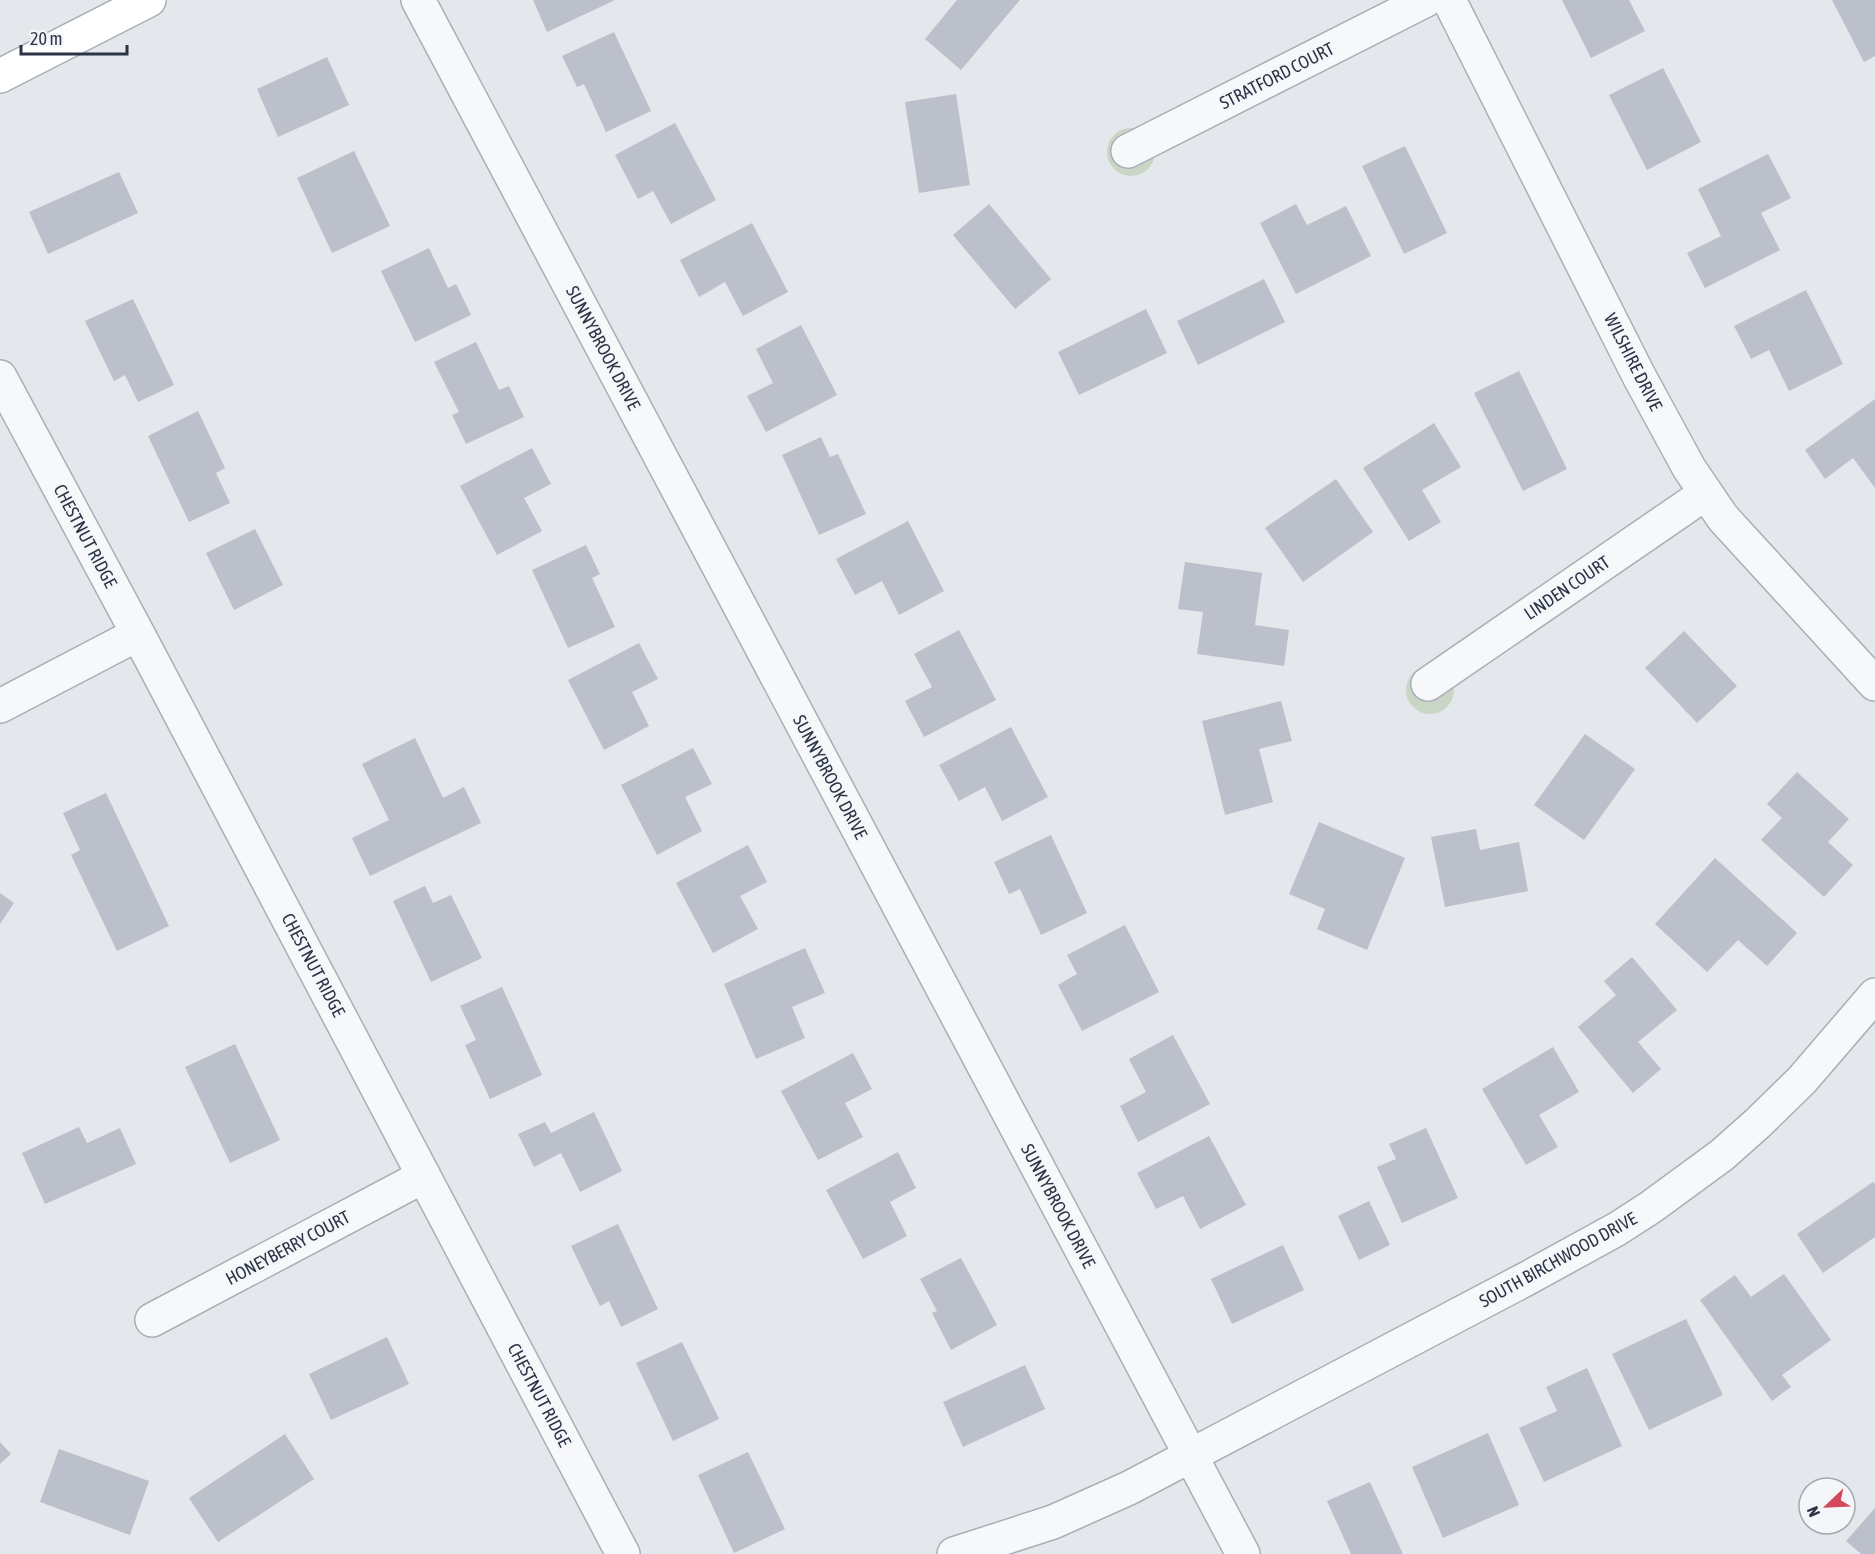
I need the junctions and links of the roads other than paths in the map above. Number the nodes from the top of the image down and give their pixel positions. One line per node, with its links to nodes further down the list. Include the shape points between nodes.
1 (149, 0): 5 (street)
2 (418, 0): 16 (street, SUNNYBROOK DRIVE)
3 (1426, 0): 6 (street, STRATFORD COURT)
4 (1449, 0): 8 (street, WILSHIRE DRIVE, via 1639,376)
5 (0, 76)
6 (1128, 151)
7 (0, 377): 9 (street, CHESTNUT RIDGE)
8 (1706, 493): 10 (street, LINDEN COURT); 11 (street, WILSHIRE DRIVE, via 1723,519)
9 (138, 634): 12 (street); 14 (street, CHESTNUT RIDGE)
10 (1428, 684)
11 (1875, 684)
12 (0, 706)
13 (1875, 995): 16 (street, SOUTH BIRCHWOOD DRIVE, via 1802,1080 1758,1123 1651,1207 1527,1279)
14 (424, 1176): 15 (street, HONEYBERRY COURT); 17 (street, CHESTNUT RIDGE)
15 (152, 1320)
16 (1190, 1455): 18 (street, SOUTH BIRCHWOOD DRIVE, via 1053,1522); 19 (street, SUNNYBROOK DRIVE)
17 (623, 1554)
18 (954, 1554)
19 (1243, 1554)

